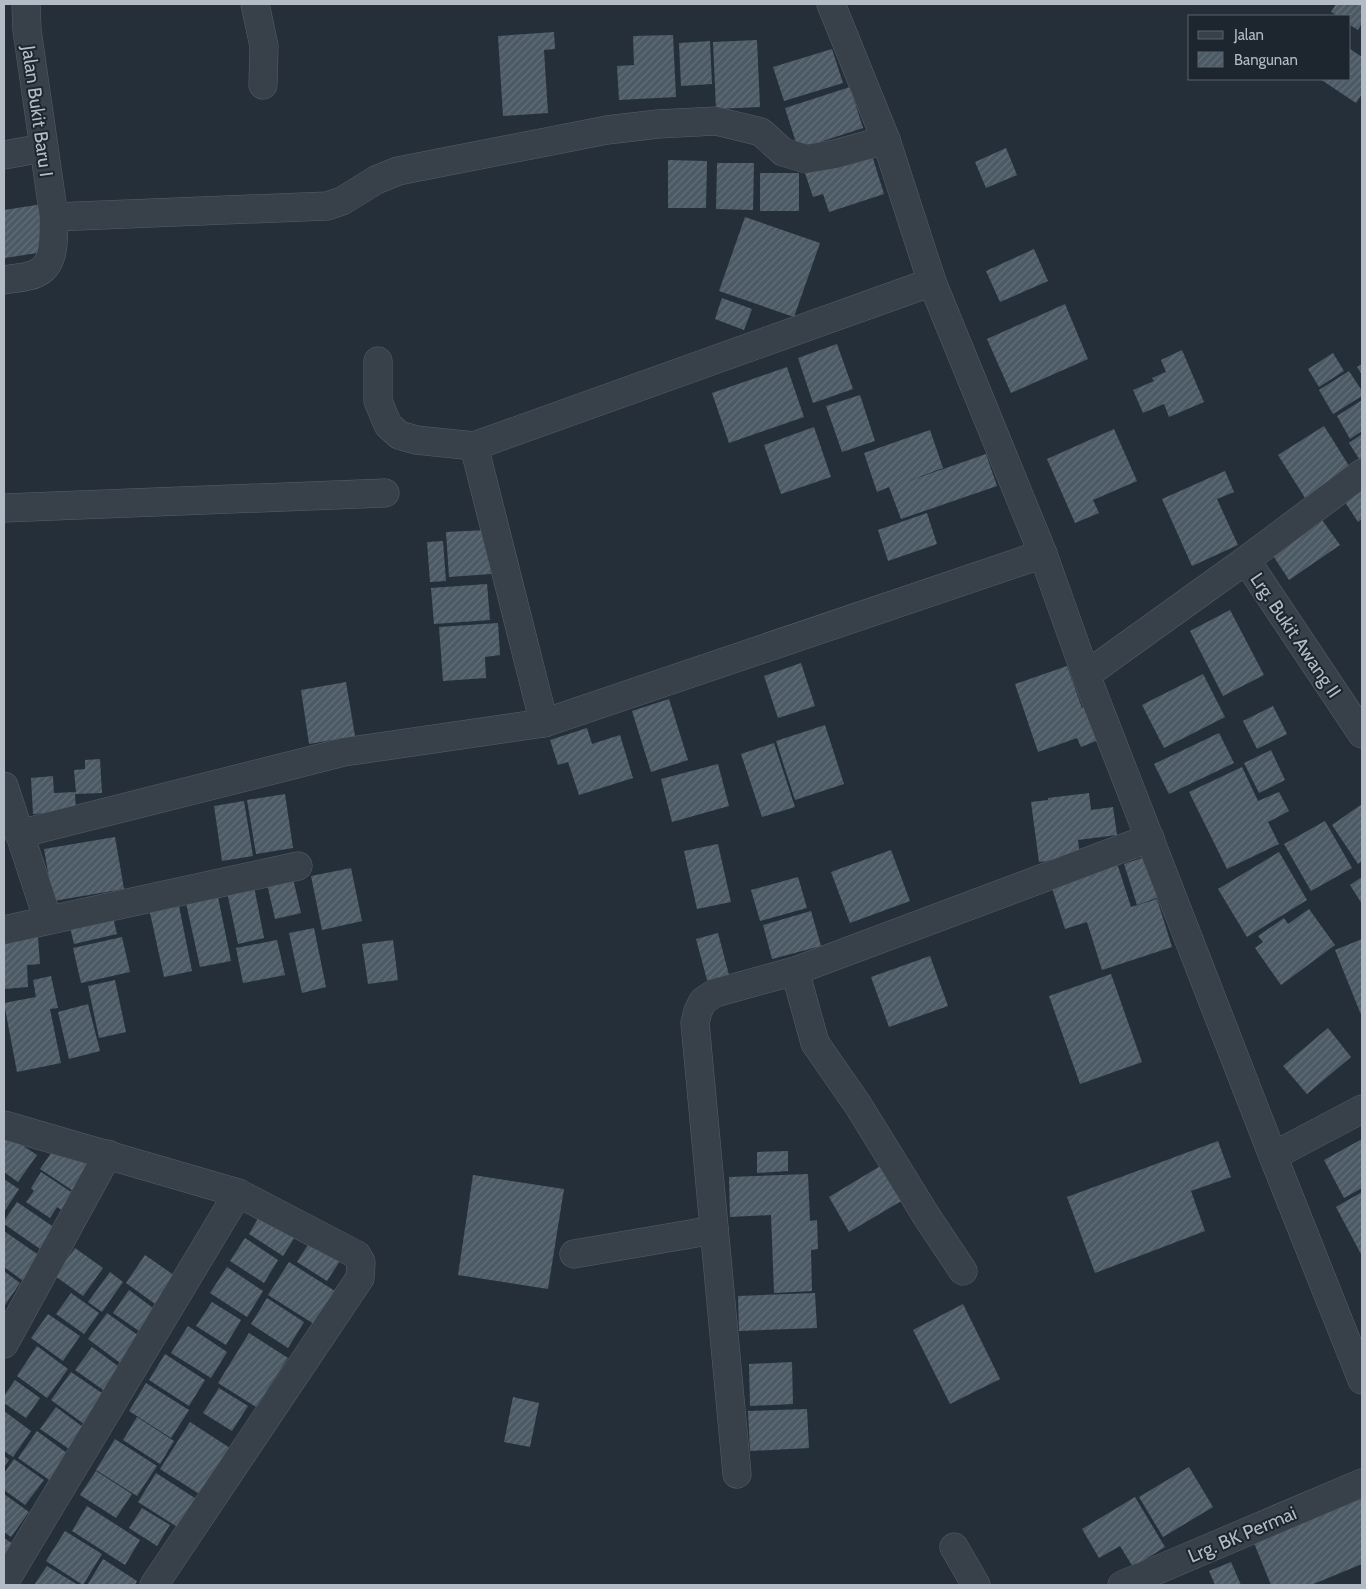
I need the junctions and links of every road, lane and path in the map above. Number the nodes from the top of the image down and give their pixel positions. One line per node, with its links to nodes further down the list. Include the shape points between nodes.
1 (26, 4): 6 (street, Jalan Bukit Baru I)
2 (255, 4): 4 (street, via 264,46)
3 (831, 4): 5 (street)
4 (263, 85)
5 (886, 140): 8 (street, via 806,158 783,152 761,132 716,122 658,124 607,130 392,172 335,205); 10 (street)
6 (43, 148): 7 (street); 8 (street, Jalan Bukit Baru I)
7 (4, 155)
8 (54, 217): 9 (street, Jalan Bukit Baru I, via 49,262 35,274)
9 (4, 280)
10 (932, 282): 12 (street); 16 (street)
11 (378, 361): 12 (street, via 378,400 388,424 399,435)
12 (474, 446): 19 (street)
13 (1362, 473): 17 (street)
14 (385, 493): 15 (street)
15 (4, 508)
16 (1044, 554): 18 (street); 19 (street)
17 (1246, 560): 18 (street); 20 (street, Lrg. Bukit Awang II)
18 (1086, 676): 23 (street)
19 (544, 723): 22 (street, via 344,752)
20 (1362, 734)
21 (4, 786): 22 (street)
22 (19, 834): 25 (street)
23 (1150, 838): 27 (street); 31 (street)
24 (298, 866): 25 (street)
25 (48, 920): 26 (street)
26 (4, 930)
27 (795, 970): 33 (street, via 715,993 703,1002 698,1011 695,1023); 35 (street, via 815,1042)
28 (1362, 1109): 31 (street)
29 (4, 1125): 30 (street)
30 (108, 1154): 32 (street); 36 (street)
31 (1273, 1156): 37 (street)
32 (238, 1193): 41 (street); 42 (street, via 357,1255 362,1272)
33 (714, 1230): 34 (street); 38 (street)
34 (574, 1254)
35 (963, 1271)
36 (4, 1344)
37 (1362, 1380)
38 (737, 1474)
39 (1362, 1483): 44 (street, Lrg. BK Permai)
40 (954, 1547): 43 (street)
41 (4, 1583)
42 (154, 1585)
43 (976, 1585)
44 (1122, 1585)

